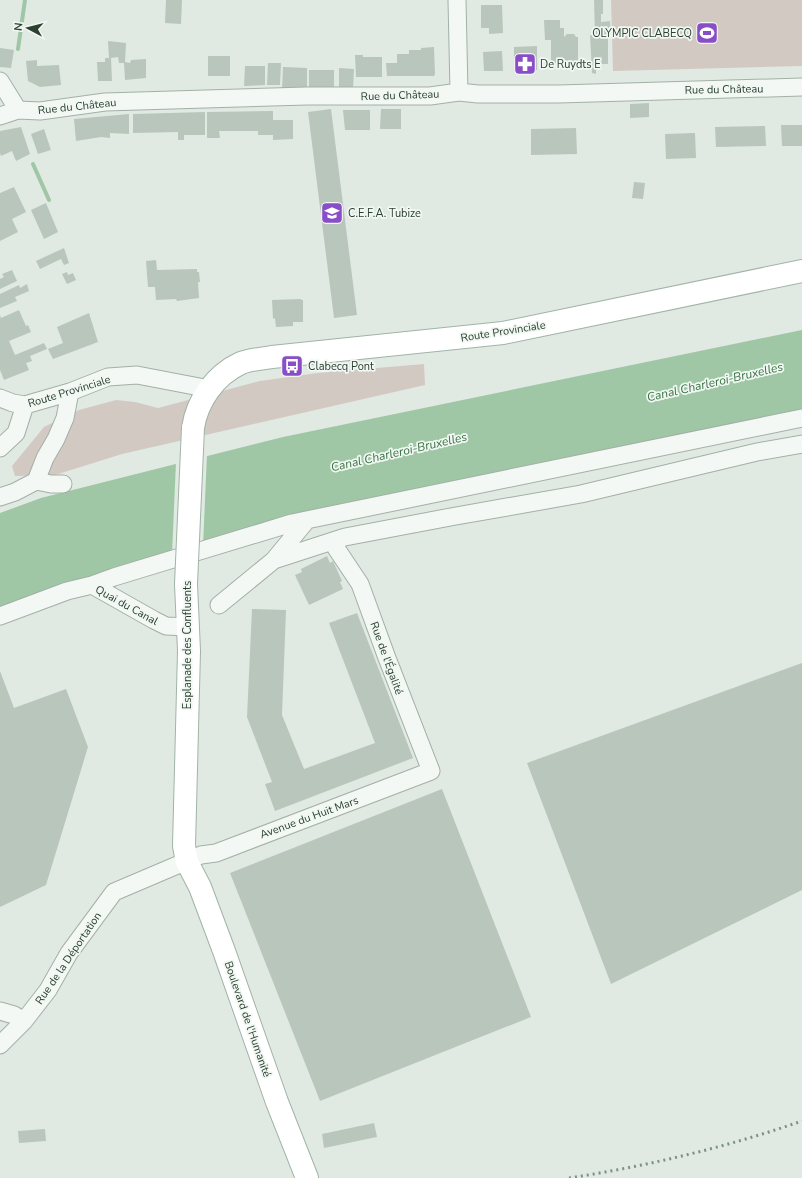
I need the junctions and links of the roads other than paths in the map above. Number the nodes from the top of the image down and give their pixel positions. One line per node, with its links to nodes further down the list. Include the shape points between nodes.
1 (457, 0): 4 (street)
2 (0, 81): 5 (street)
3 (802, 87): 4 (street, Rue du Château, via 559,94)
4 (459, 92): 5 (street, Rue du Château, via 430,96 307,96 105,102 40,111)
5 (18, 110): 6 (street, Rue du Château)
6 (0, 116)
7 (802, 271): 8 (main road, Route Provinciale, via 502,334 272,357 242,363 222,374)
8 (210, 389): 9 (street, Route Provinciale, via 137,375 108,378); 13 (main road, Route Provinciale, via 195,416)
9 (70, 392): 11 (street, Route Provinciale); 16 (street, via 65,418)
10 (0, 398): 11 (street, Route Provinciale)
11 (25, 405): 15 (street, via 16,433)
12 (802, 418): 19 (street)
13 (193, 428): 25 (main road, Esplanade des Confluents, bridge, via 186,584)
14 (802, 444): 21 (street, via 757,452 580,494 345,537)
15 (0, 448)
16 (36, 481): 17 (street); 18 (street)
17 (64, 484)
18 (0, 497)
19 (307, 520): 21 (street); 22 (street, via 270,529)
20 (336, 548): 26 (street, Rue de l'Égalité, via 360,584)
21 (274, 560): 23 (street)
22 (92, 585): 24 (street, Quai du Canal, via 67,591); 25 (street, Quai du Canal, via 166,626)
23 (219, 605)
24 (0, 616)
25 (188, 627): 27 (main road, Esplanade des Confluents, via 184,846)
26 (431, 771): 27 (street, Avenue du Huit Mars, via 216,853 200,855)
27 (187, 862): 29 (street, Rue de la Déportation, via 114,892 69,953 48,990); 31 (main road, Boulevard de l'Humanité, via 200,887)
28 (0, 1011): 29 (street)
29 (24, 1021): 30 (street, Rue de la Déportation)
30 (0, 1045)
31 (307, 1178)

